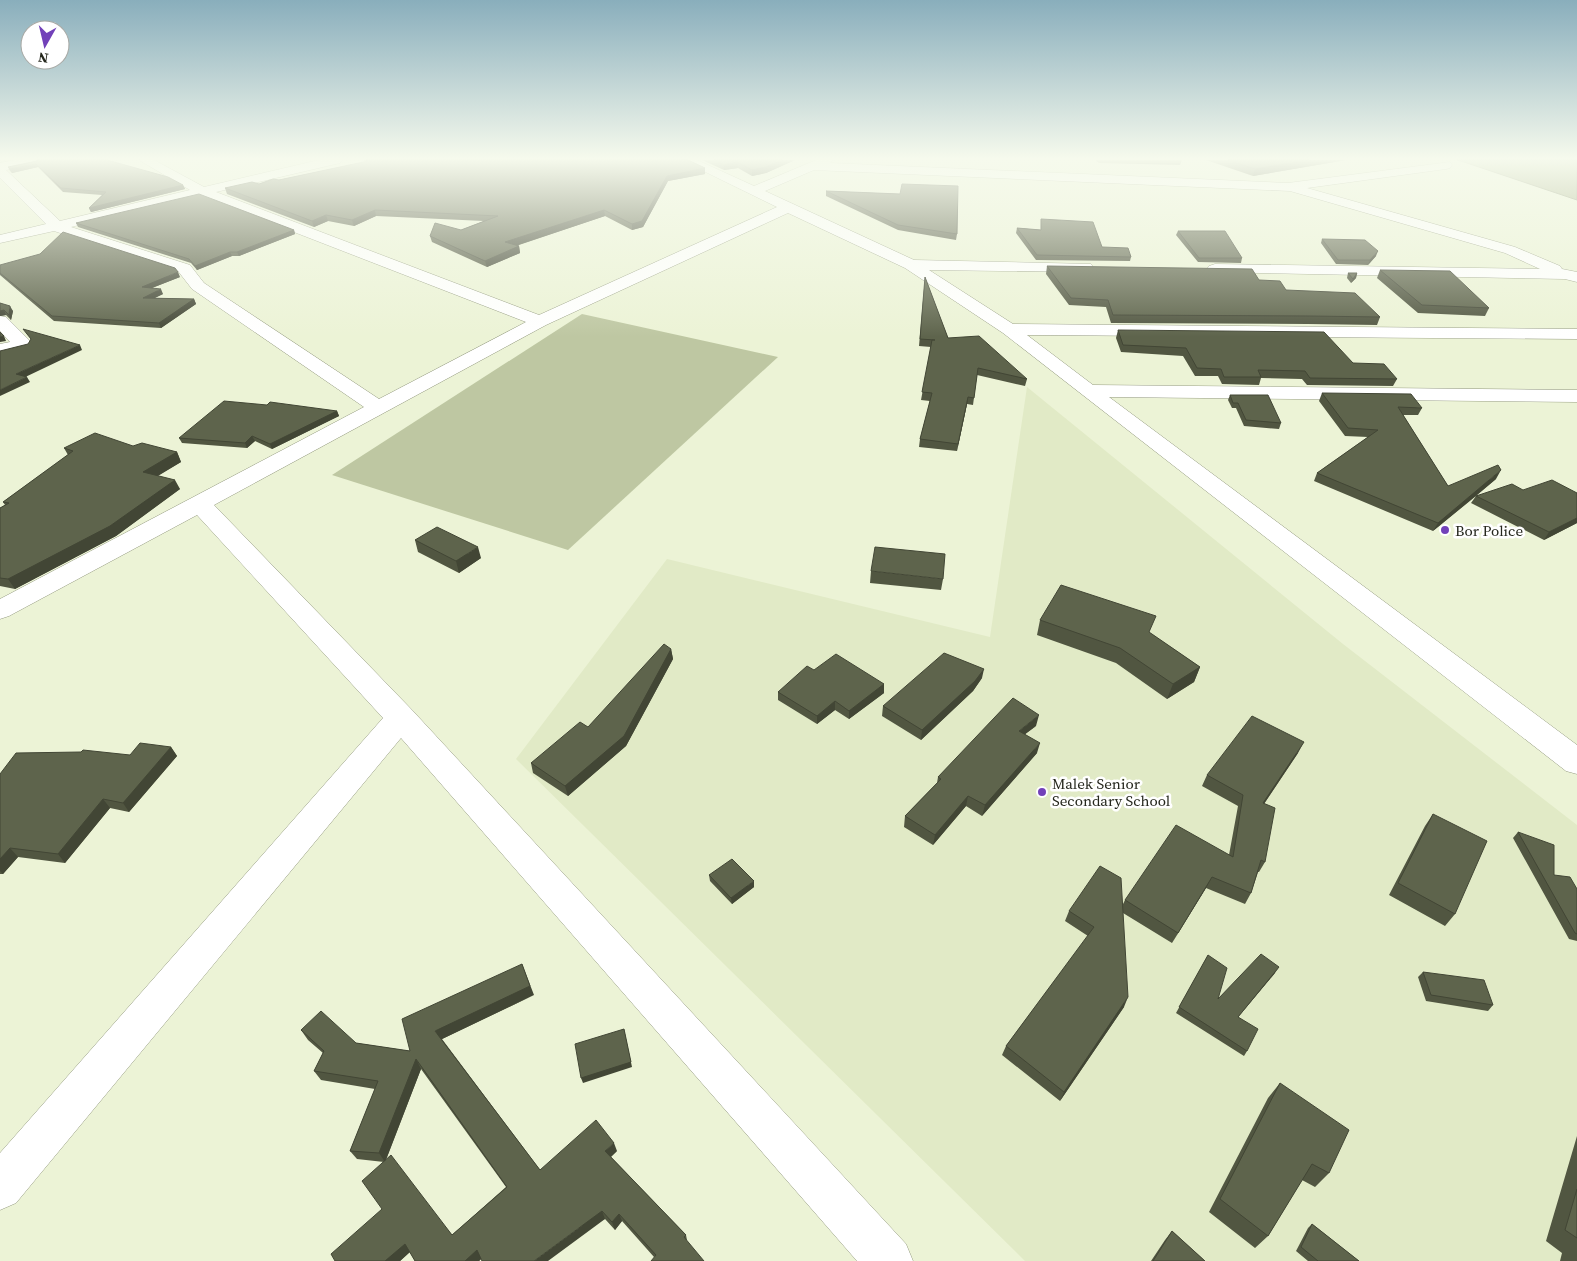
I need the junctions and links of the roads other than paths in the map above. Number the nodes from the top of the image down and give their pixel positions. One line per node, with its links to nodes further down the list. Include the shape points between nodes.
1 (50, 219): 7 (street)
2 (90, 219): 7 (street)
3 (274, 219): 13 (street)
4 (763, 219): 13 (street)
5 (811, 219): 9 (street)
6 (1400, 219): 12 (street, via 1510,250)
7 (58, 227): 8 (street); 20 (street, via 184,268 198,286)
8 (0, 240)
9 (912, 265): 10 (street); 15 (street)
10 (1101, 267)
11 (1200, 269): 12 (street)
12 (1571, 275)
13 (540, 321): 20 (street)
14 (0, 322): 17 (street, via 23,344)
15 (1010, 329): 16 (street); 18 (street)
16 (1577, 334)
17 (0, 350)
18 (1088, 391): 19 (street); 24 (street)
19 (1577, 396)
20 (378, 407): 21 (street)
21 (199, 504): 22 (street); 23 (street)
22 (0, 610)
23 (401, 718): 25 (street); 26 (street)
24 (1577, 762)
25 (0, 1187)
26 (890, 1261)

